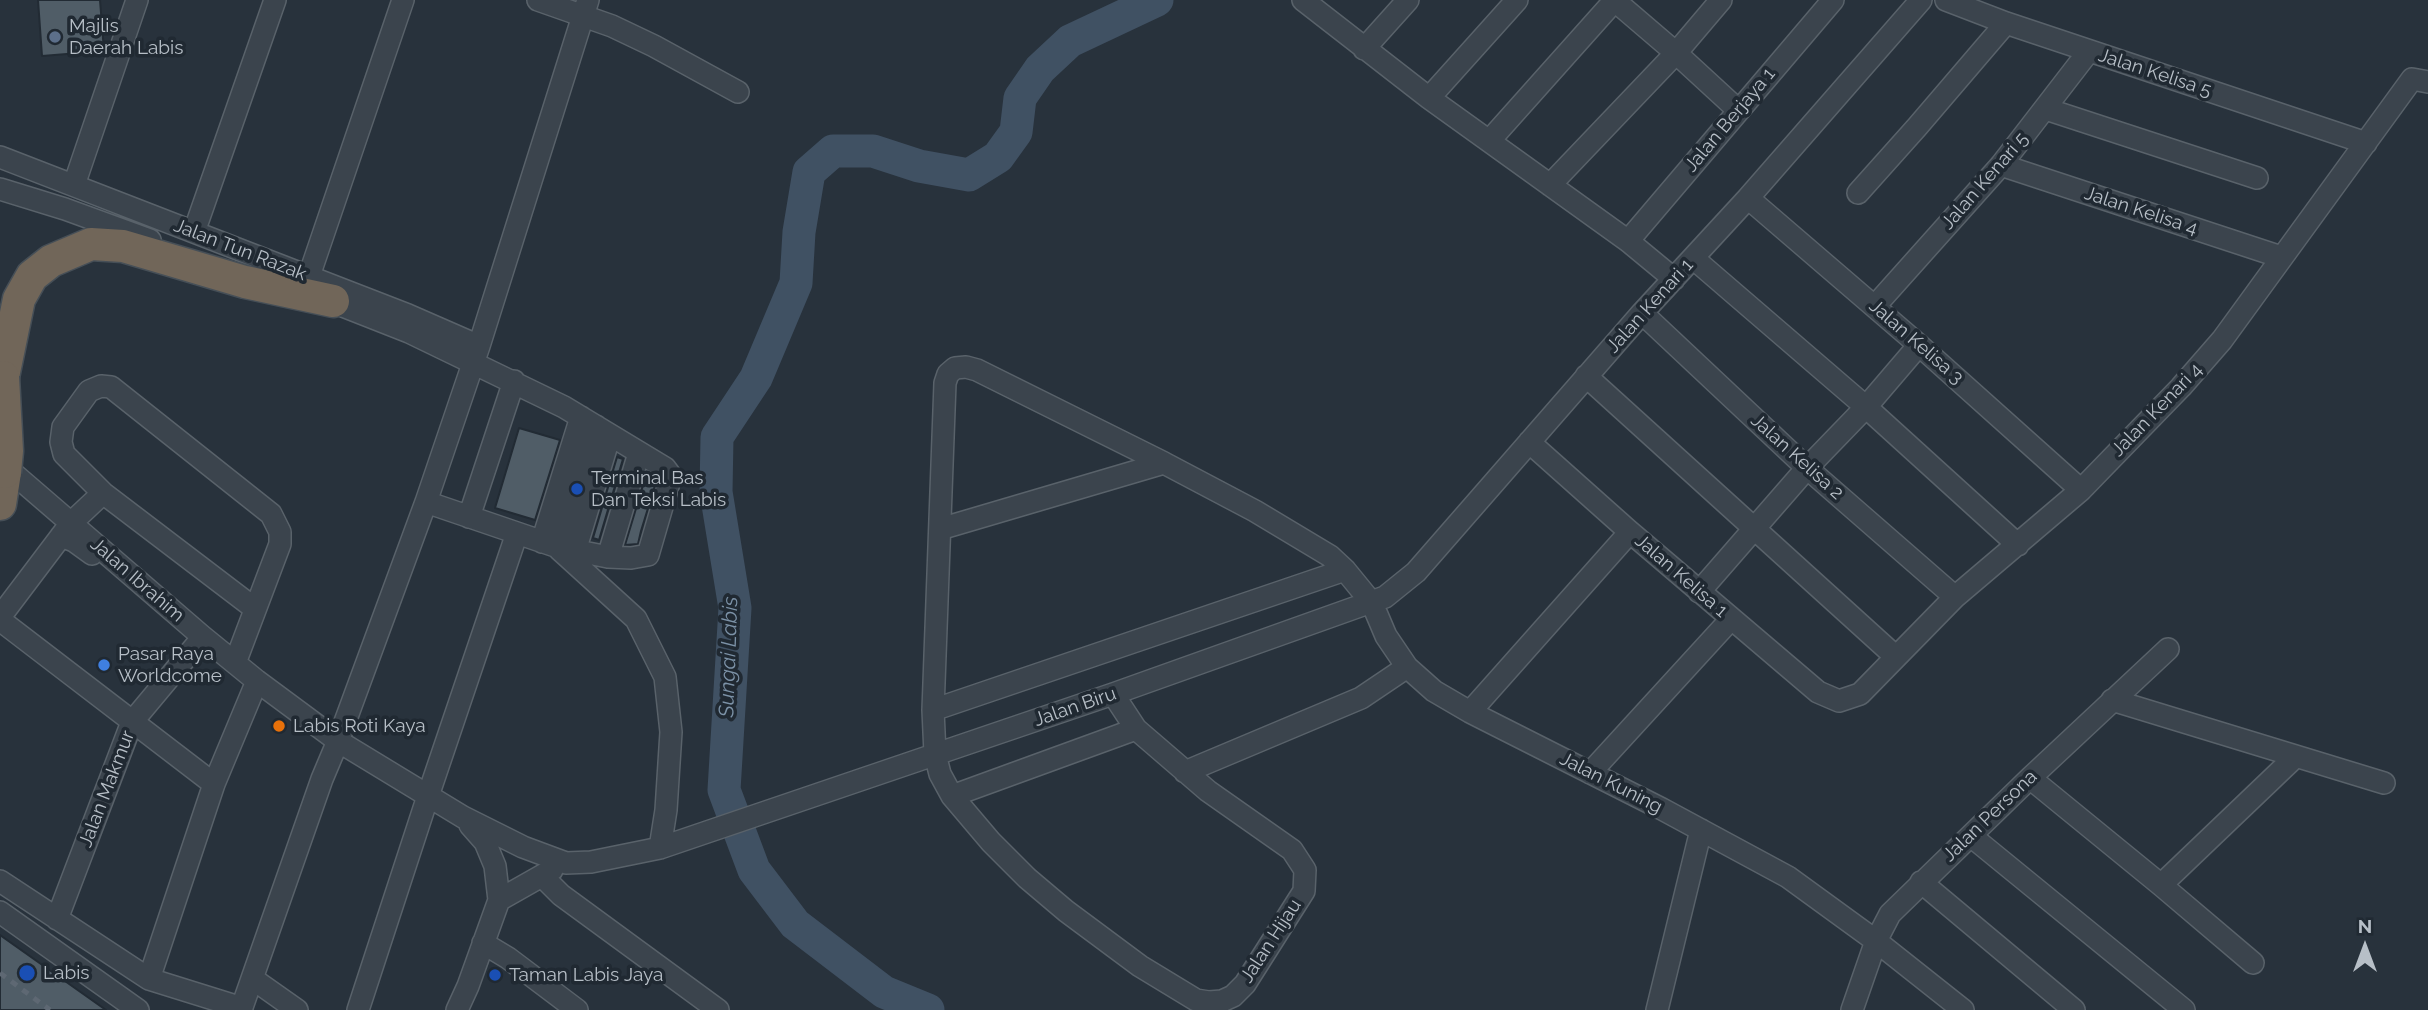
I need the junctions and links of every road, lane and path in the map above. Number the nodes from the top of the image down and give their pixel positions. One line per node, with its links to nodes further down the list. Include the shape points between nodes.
1 (137, 0): 28 (street)
2 (275, 0): 33 (street)
3 (403, 0): 37 (street)
4 (538, 0): 13 (street)
5 (1303, 0): 15 (street)
6 (1408, 0): 15 (street)
7 (1517, 0): 20 (street)
8 (1614, 0): 17 (street); 23 (street)
9 (1721, 0): 17 (street)
10 (1833, 0): 22 (street, Jalan Berjaya 1)
11 (1921, 0): 32 (street, Jalan Kenari 1)
12 (1946, 0): 14 (street, Jalan Kelisa 5)
13 (586, 8): 19 (street); 44 (street)
14 (2006, 23): 16 (street, Jalan Kelisa 5); 31 (street)
15 (1364, 49): 20 (street)
16 (2089, 51): 21 (street, Jalan Kenari 5); 24 (street, Jalan Kelisa 5)
17 (1676, 52): 22 (street); 29 (street)
18 (2428, 82): 24 (street, Jalan Kenari 4, via 2412,79)
19 (738, 92)
20 (1429, 98): 23 (street)
21 (2046, 109): 26 (street, Jalan Kenari 5); 27 (street)
22 (1738, 110): 34 (street, Jalan Berjaya 1)
23 (1490, 140): 29 (street)
24 (2366, 143): 35 (street, Jalan Kenari 4)
25 (0, 157): 28 (street, Jalan Tun Razak)
26 (2001, 165): 35 (street, Jalan Kelisa 4); 40 (street, Jalan Kenari 5)
27 (2257, 178)
28 (74, 185): 33 (street, Jalan Tun Razak)
29 (1550, 185): 34 (street)
30 (0, 189): 39 (street, Jalan Tun Razak)
31 (1857, 193)
32 (1748, 198): 36 (street, Jalan Kenari 1); 40 (street, Jalan Kelisa 3)
33 (194, 232): 37 (street, Jalan Tun Razak)
34 (1628, 241): 38 (street)
35 (2281, 257): 55 (street, Jalan Kenari 4, via 2222,340)
36 (1693, 258): 38 (street, Jalan Kenari 1); 48 (street)
37 (309, 276): 44 (street, Jalan Tun Razak, via 408,314)
38 (1674, 279): 42 (street, Jalan Kenari 1)
39 (333, 301): 44 (street, Jalan Tun Razak); 46 (highway, via 245,282 123,246 91,244 51,261 32,276 19,299)
40 (1875, 306): 43 (street, Jalan Kelisa 3)
41 (0, 313): 46 (highway)
42 (1642, 313): 45 (street, Jalan Kenari 1); 54 (street, Jalan Kelisa 2)
43 (1919, 345): 48 (street); 55 (street, Jalan Kelisa 3)
44 (477, 354): 47 (street); 57 (street)
45 (1586, 376): 50 (street, Jalan Kenari 1); 62 (street)
46 (4, 377): 53 (highway, bridge, via 7,451)
47 (514, 381): 49 (street); 59 (street)
48 (1866, 407): 54 (street); 65 (street)
49 (596, 426): 51 (street); 66 (street)
50 (1529, 442): 63 (street, Jalan Kelisa 1); 71 (street, Jalan Kenari 1, via 1416,572)
51 (639, 453): 67 (street); 67 (street, via 671,476 648,555)
52 (1164, 463): 61 (street); 61 (street, Jalan Hijau, via 977,370 955,369 945,383); 68 (street, Jalan Kuning, via 1255,511)
53 (2, 467): 58 (highway); 60 (street, Jalan Ibrahim)
54 (1807, 468): 62 (street); 70 (street, Jalan Kelisa 2)
55 (2081, 490): 65 (street, Jalan Kenari 4)
56 (103, 493): 60 (street); 72 (street); 72 (street, via 64,454 61,442 64,427 89,391 101,386 119,393 271,514 280,531 280,544)
57 (426, 502): 59 (street); 88 (street)
58 (0, 504)
59 (469, 517): 64 (street)
60 (66, 529): 73 (street); 75 (street, Jalan Ibrahim)
61 (940, 529): 84 (street, Jalan Hijau)
62 (1754, 530): 69 (street); 77 (street)
63 (1630, 532): 69 (street, Jalan Kelisa 1); 85 (street)
64 (517, 533): 66 (street); 96 (street)
65 (2018, 545): 70 (street, Jalan Kenari 4)
66 (558, 547): 67 (street); 101 (street, via 636,619 665,677 671,732)
67 (608, 557)
68 (1345, 570): 71 (street, Jalan Kuning); 84 (street)
69 (1699, 592): 74 (street, Jalan Kelisa 1)
70 (1955, 597): 77 (street, Jalan Kenari 4)
71 (1372, 603): 79 (street, Jalan Kuning); 81 (street, Jalan Biru)
72 (254, 608): 78 (street)
73 (0, 618): 86 (street)
74 (1731, 619): 83 (street, Jalan Kelisa 1, via 1818,692); 92 (street)
75 (201, 639): 78 (street, Jalan Ibrahim); 86 (street, Jalan Makmur)
76 (2168, 649): 82 (street, Jalan Persona)
77 (1896, 657): 83 (street, Jalan Kenari 4, via 1860,694)
78 (235, 663): 80 (street, Jalan Ibrahim)
79 (1406, 667): 85 (street, Jalan Kuning); 91 (street, via 1361,698)
80 (257, 681): 88 (street, Jalan Ibrahim); 95 (street)
81 (1114, 694): 87 (street, Jalan Hijau); 89 (street, Jalan Biru)
82 (2112, 700): 90 (street); 93 (street, Jalan Persona)
83 (1839, 701)
84 (933, 710): 89 (street, Jalan Hijau)
85 (1469, 712): 92 (street, Jalan Kuning)
86 (132, 722): 95 (street); 109 (street, Jalan Makmur)
87 (1136, 729): 91 (street, Jalan Hijau); 97 (street)
88 (338, 741): 96 (street, Jalan Ibrahim); 114 (street)
89 (935, 754): 97 (street, Jalan Hijau); 101 (street, Jalan Biru)
90 (2295, 757): 94 (street); 106 (street)
91 (1185, 772): 97 (street, Jalan Hijau, via 1292,850 1305,870 1304,891 1245,984 1222,1001 1196,1000 1140,966 1066,911 1000,851)
92 (1590, 773): 99 (street, Jalan Kuning)
93 (2030, 778): 100 (street, Jalan Persona); 106 (street)
94 (2385, 783)
95 (215, 785): 113 (street)
96 (428, 796): 98 (street, Jalan Ibrahim); 118 (street)
97 (952, 796)
98 (463, 817): 102 (street, Jalan Ibrahim); 107 (street, via 485,842 495,866)
99 (1701, 830): 110 (street, Jalan Kuning, via 1788,877); 122 (street)
100 (1971, 836): 105 (street, Jalan Persona); 126 (street)
101 (660, 848): 102 (street)
102 (566, 863): 103 (street)
103 (542, 876): 107 (street); 121 (street, via 561,895)
104 (0, 881): 109 (street)
105 (1921, 883): 110 (street, Jalan Persona, via 1890,914); 125 (street)
106 (2161, 885): 112 (street)
107 (499, 901): 111 (street)
108 (0, 912): 116 (street)
109 (57, 919): 113 (street)
110 (1876, 941): 123 (street, Jalan Persona); 124 (street, Jalan Kuning)
111 (483, 943): 119 (street); 120 (street)
112 (2253, 963)
113 (149, 979): 115 (street)
114 (253, 979): 115 (street); 117 (street)
115 (241, 1009)
116 (138, 1010)
117 (297, 1010)
118 (358, 1010)
119 (457, 1010)
120 (577, 1010)
121 (718, 1010)
122 (1657, 1010)
123 (1852, 1010)
124 (1964, 1010)
125 (2074, 1010)
126 (2184, 1010)

